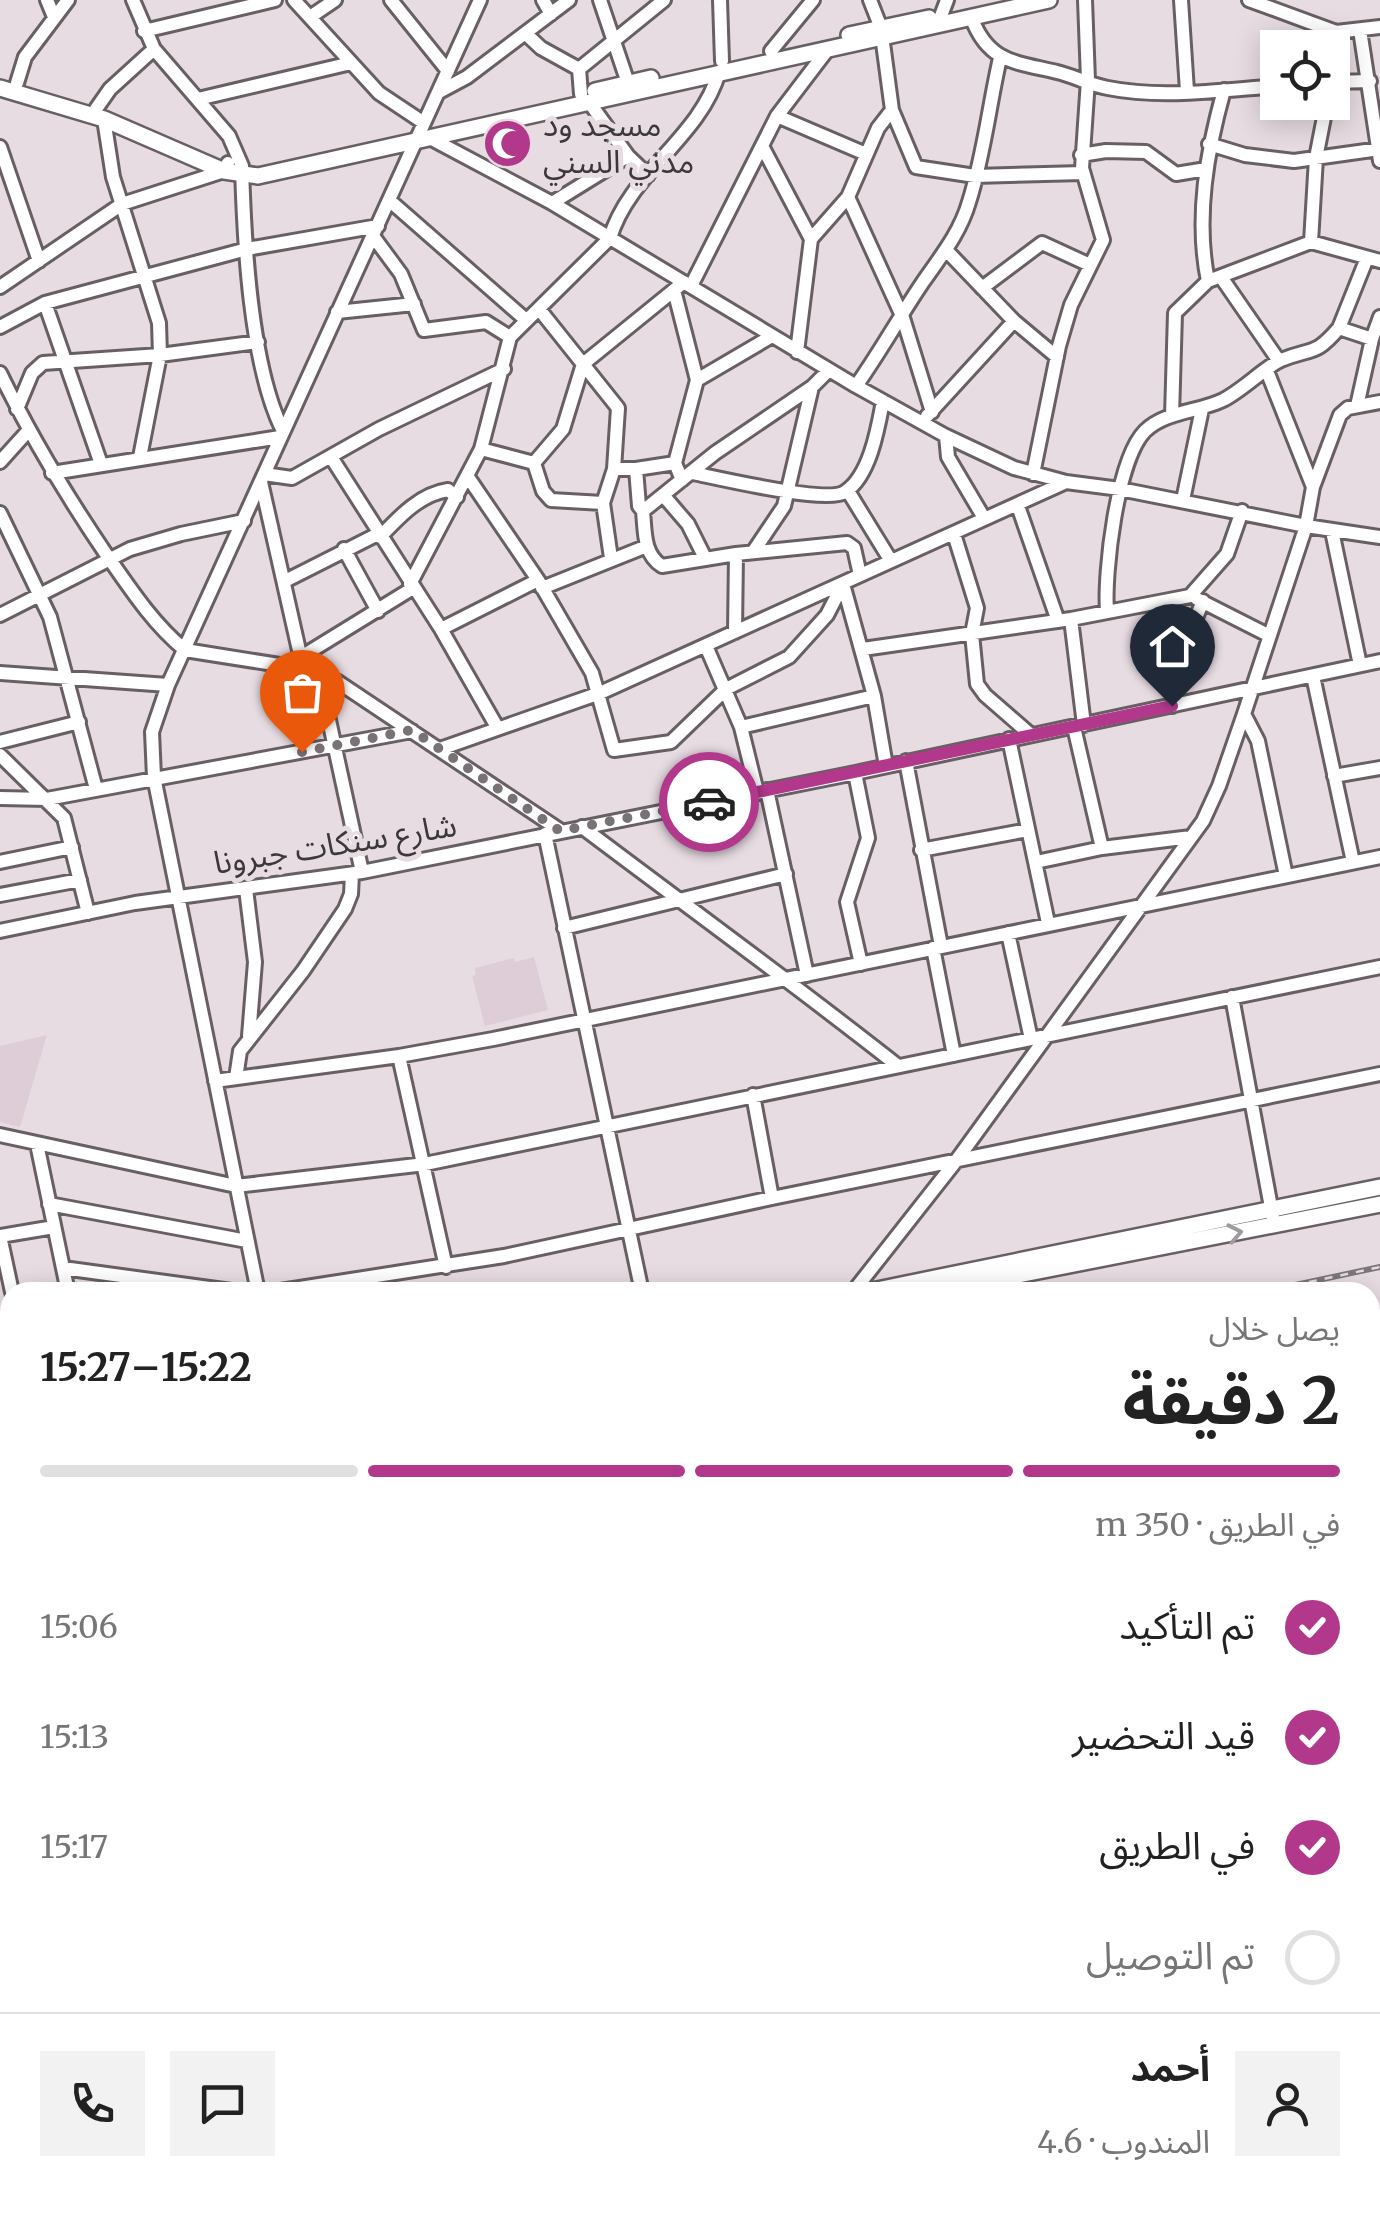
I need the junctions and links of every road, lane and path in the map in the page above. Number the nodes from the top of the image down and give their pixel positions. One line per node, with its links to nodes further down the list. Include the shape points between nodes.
1 (47, 0): 24 (street)
2 (68, 0): 24 (street)
3 (133, 0): 29 (street)
4 (275, 0): 29 (street)
5 (294, 0): 25 (street)
6 (335, 0): 25 (street)
7 (391, 0): 40 (street)
8 (480, 0): 40 (street)
9 (542, 0): 22 (street)
10 (569, 0): 22 (street)
11 (600, 0): 32 (street)
12 (664, 0): 32 (street)
13 (720, 0): 38 (street)
14 (870, 0): 30 (street)
15 (947, 0): 23 (street)
16 (1010, 0): 23 (main road)
17 (1049, 0): 26 (main road)
18 (1085, 0): 41 (street)
19 (1180, 0): 47 (street)
20 (1249, 0): 28 (street, via 1336,32)
21 (809, 2): 35 (street)
22 (551, 14): 31 (street)
23 (941, 16): 30 (main road)
24 (54, 17): 46 (street)
25 (310, 17): 37 (street)
26 (972, 19): 30 (main road); 36 (street)
27 (1380, 27): 28 (street)
28 (1360, 30): 43 (street)
29 (144, 31): 33 (street)
30 (882, 33): 34 (main road); 35 (main road); 52 (street)
31 (524, 34): 39 (street); 49 (street)
32 (612, 42): 39 (street); 44 (street)
33 (154, 48): 51 (street); 53 (street, via 120,79)
34 (828, 49): 38 (main road); 54 (street)
35 (771, 51): 38 (main road)
36 (1000, 58): 41 (street); 69 (street)
37 (350, 63): 51 (street); 56 (street)
38 (721, 66): 44 (main road); 50 (main road); 68 (street, via 698,116)
39 (579, 69): 50 (street)
40 (448, 71): 49 (street)
41 (1088, 80): 47 (street, via 1146,93); 63 (street)
42 (1350, 82): 43 (street)
43 (1370, 82): 60 (street)
44 (628, 83): 50 (main road)
45 (1260, 87): 48 (street)
46 (5, 89): 53 (main road)
47 (1187, 90): 48 (street)
48 (1224, 90): 57 (street)
49 (437, 94): 56 (street)
50 (585, 98): 56 (main road); 62 (street)
51 (198, 100): 65 (street, via 229,136)
52 (892, 110): 61 (street); 69 (street, via 916,167)
53 (100, 114): 65 (main road); 73 (street)
54 (777, 116): 58 (street); 61 (street)
55 (1323, 120): 64 (street)
56 (423, 132): 65 (main road); 71 (street); 72 (street)
57 (1210, 144): 64 (street, via 1294,161); 66 (street)
58 (762, 146): 76 (street); 85 (street)
59 (0, 147): 81 (street)
60 (1379, 153): 64 (street)
61 (866, 154): 70 (street)
62 (628, 156): 68 (street); 72 (street)
63 (1081, 156): 66 (street, via 1146,152 1176,174); 67 (street)
64 (1316, 158): 77 (street)
65 (234, 169): 73 (street); 78 (street)
66 (1206, 169): 84 (street, via 1204,250)
67 (1083, 174): 69 (street); 82 (street, via 1102,240)
68 (648, 175): 75 (street)
69 (975, 176): 79 (street)
70 (848, 197): 76 (street); 93 (street)
71 (389, 200): 74 (street); 94 (street)
72 (552, 202): 75 (street)
73 (122, 204): 81 (street); 83 (street)
74 (375, 231): 78 (street); 89 (street); 91 (street)
75 (610, 238): 85 (street); 90 (street)
76 (812, 238): 102 (street)
77 (1311, 242): 80 (street); 84 (street)
78 (247, 249): 83 (street); 101 (street)
79 (947, 252): 87 (street); 93 (street)
80 (1373, 260): 97 (street)
81 (40, 261): 86 (street)
82 (1090, 266): 87 (street, via 1042,244); 104 (street)
83 (146, 278): 88 (street); 103 (street)
84 (1215, 279): 105 (street); 122 (street, via 1175,313)
85 (683, 286): 98 (street); 107 (street); 112 (street)
86 (0, 287)
87 (982, 288): 95 (street)
88 (45, 302): 96 (street); 106 (street)
89 (414, 304): 91 (street); 99 (street, via 424,330 486,322)
90 (539, 308): 94 (street); 107 (street)
91 (337, 312): 124 (street)
92 (1380, 317): 100 (street)
93 (903, 318): 113 (street); 121 (street)
94 (526, 320): 99 (street)
95 (1014, 322): 104 (street); 121 (street)
96 (0, 327)
97 (1339, 328): 100 (street); 105 (street, via 1322,348)
98 (772, 336): 102 (street); 112 (street)
99 (510, 337): 108 (street)
100 (1372, 339): 118 (street)
101 (258, 342): 103 (street); 124 (street)
102 (797, 352): 109 (street)
103 (160, 355): 106 (street); 128 (street)
104 (1057, 357): 136 (street)
105 (1279, 361): 110 (street)
106 (64, 363): 119 (street, via 38,367); 132 (street)
107 (583, 364): 130 (street, via 562,430); 133 (street, via 618,408)
108 (504, 369): 126 (street); 127 (street)
109 (829, 370): 113 (street); 114 (street)
110 (1267, 371): 120 (street); 141 (street)
111 (0, 373): 115 (street)
112 (697, 380): 131 (street)
113 (856, 386): 116 (street)
114 (812, 387): 138 (street); 143 (street)
115 (5, 395): 119 (street)
116 (883, 401): 121 (street); 144 (street, via 871,453)
117 (1380, 402): 118 (street)
118 (1357, 406): 141 (street, via 1340,415)
119 (17, 409): 123 (street)
120 (1202, 409): 122 (street); 147 (street)
121 (927, 416): 125 (street)
122 (1172, 416): 142 (street, via 1144,432)
123 (28, 430): 129 (street); 135 (street)
124 (282, 434): 128 (street); 139 (street)
125 (946, 436): 136 (street); 153 (street, via 948,457)
126 (481, 449): 130 (street); 137 (street)
127 (330, 456): 139 (street, via 292,478); 158 (street)
128 (140, 457): 132 (street)
129 (0, 462)
130 (534, 463): 148 (street, via 550,500)
131 (675, 463): 134 (street); 138 (street)
132 (101, 464): 135 (street)
133 (614, 469): 134 (street); 148 (street)
134 (636, 469): 150 (street)
135 (52, 473): 164 (street)
136 (1033, 474): 140 (street)
137 (468, 477): 146 (street); 170 (street)
138 (687, 477): 143 (street); 145 (street)
139 (262, 478): 154 (street); 169 (street)
140 (1066, 482): 142 (street); 149 (street)
141 (1313, 487): 155 (street)
142 (1120, 489): 147 (street); 176 (street)
143 (787, 491): 144 (street); 162 (street)
144 (848, 491): 167 (street)
145 (663, 495): 150 (street); 166 (street)
146 (457, 497): 158 (street, via 438,492); 172 (street)
147 (1183, 500): 151 (street)
148 (602, 503): 165 (street)
149 (1018, 506): 153 (street); 178 (street)
150 (643, 510): 160 (street)
151 (1242, 511): 155 (street); 174 (street, via 1227,554)
152 (0, 513): 173 (street)
153 (984, 518): 157 (street)
154 (244, 521): 164 (street); 185 (street)
155 (1306, 526): 156 (street); 182 (street)
156 (1332, 531): 159 (street); 188 (street)
157 (954, 534): 167 (street); 181 (street, via 977,608)
158 (379, 535): 161 (street); 172 (street)
159 (1380, 536)
160 (647, 546): 165 (street); 166 (street, via 662,566)
161 (344, 550): 169 (street); 175 (street)
162 (753, 552): 163 (street); 168 (street, via 847,542)
163 (736, 554): 166 (street); 180 (street)
164 (110, 558): 173 (street); 185 (street)
165 (611, 558): 170 (street)
166 (705, 558)
167 (891, 561): 168 (street)
168 (860, 574): 171 (street)
169 (285, 582): 187 (street)
170 (540, 584): 179 (street); 196 (street)
171 (843, 584): 180 (street); 184 (street); 194 (street, via 827,615 789,657)
172 (411, 586): 175 (street); 179 (street)
173 (40, 595): 177 (street); 192 (street)
174 (1196, 599): 176 (street); 182 (street); 198 (street)
175 (378, 610): 187 (street)
176 (1107, 611): 178 (street)
177 (0, 615)
178 (1064, 620): 181 (street); 201 (street)
179 (441, 629): 202 (street)
180 (734, 632): 183 (street)
181 (972, 634): 184 (street); 205 (street, via 977,684)
182 (1268, 635): 195 (street)
183 (706, 646): 194 (street); 196 (street)
184 (863, 649): 197 (street)
185 (185, 650): 187 (street); 193 (street)
186 (1380, 661): 188 (street, شارع سنكات جبرونا)
187 (302, 663): 190 (street)
188 (1360, 665): 191 (street, شارع سنكات جبرونا)
189 (0, 673): 192 (street)
190 (319, 674): 204 (street); 208 (street)
191 (1313, 676): 195 (street, شارع سنكات جبرونا); 215 (street)
192 (68, 677): 193 (street); 200 (street)
193 (168, 685): 216 (street, via 152,732)
194 (726, 689): 196 (street, via 670,742 620,751 611,744); 203 (street)
195 (1251, 690): 198 (street, شارع سنكات جبرونا); 199 (street)
196 (600, 694): 202 (street)
197 (874, 696): 203 (street); 212 (street)
198 (1172, 706): 201 (street, شارع سنكات جبرونا)
199 (1244, 714): 225 (street, via 1219,786); 235 (street, via 1258,741)
200 (79, 722): 207 (street); 217 (street)
201 (1079, 726): 205 (street, شارع سنكات جبرونا); 227 (street)
202 (497, 727): 209 (street)
203 (740, 727): 218 (street)
204 (412, 730): 208 (street); 209 (street)
205 (1031, 735): 206 (street, شارع سنكات جبرونا)
206 (1009, 740): 211 (street, شارع سنكات جبرونا); 222 (street)
207 (0, 742)
208 (334, 746): 216 (street); 233 (street)
209 (440, 750): 223 (street)
210 (0, 755): 219 (street)
211 (906, 761): 212 (street, شارع سنكات جبرونا); 228 (street)
212 (886, 766): 214 (street, شارع سنكات جبرونا)
213 (1380, 768): 215 (street)
214 (855, 774): 218 (street, شارع سنكات جبرونا); 248 (street, via 868,838 847,902)
215 (1334, 776): 232 (street)
216 (154, 777): 217 (street); 239 (street)
217 (96, 789): 219 (street)
218 (762, 791): 221 (street, شارع سنكات جبرونا); 234 (street)
219 (47, 799): 220 (street); 226 (street, via 64,818)
220 (2, 802)
221 (582, 827): 223 (street, شارع سنكات جبرونا); 240 (street)
222 (1028, 830): 228 (street); 231 (street)
223 (560, 831): 224 (street, شارع سنكات جبرونا)
224 (545, 834): 233 (street, شارع سنكات جبرونا); 244 (street)
225 (1191, 837): 227 (street); 241 (street)
226 (72, 846): 230 (street); 236 (street)
227 (1102, 848): 231 (street)
228 (922, 850): 247 (street)
229 (1380, 857): 232 (street)
230 (0, 862)
231 (1036, 862): 243 (street)
232 (1353, 862): 235 (street)
233 (357, 873): 237 (street, شارع سنكات جبرونا); 255 (street, via 345,909)
234 (786, 874): 240 (street); 250 (street)
235 (1286, 876): 241 (street)
236 (80, 880): 238 (street); 242 (street)
237 (246, 889): 239 (street, شارع سنكات جبرونا); 255 (street, via 254,962)
238 (0, 895)
239 (179, 896): 242 (street, شارع سنكات جبرونا); 262 (street)
240 (677, 900): 244 (street); 251 (street)
241 (1140, 907): 243 (street); 254 (street)
242 (88, 912): 245 (street, شارع سنكات جبرونا)
243 (1048, 924): 246 (street)
244 (564, 928): 253 (street)
245 (0, 930)
246 (1008, 933): 247 (street); 256 (street)
247 (937, 947): 248 (street); 257 (street)
248 (862, 964): 250 (street)
249 (1380, 967): 252 (street)
250 (807, 976): 251 (street)
251 (788, 979): 253 (street); 259 (street)
252 (1232, 997): 254 (street); 264 (street)
253 (584, 1018): 258 (street); 265 (street)
254 (1046, 1036): 256 (street); 268 (street)
255 (249, 1038): 261 (street)
256 (1031, 1039): 257 (street)
257 (954, 1054): 259 (street)
258 (400, 1056): 261 (street); 269 (street)
259 (898, 1066): 263 (street)
260 (1380, 1074): 264 (street)
261 (236, 1078): 262 (street)
262 (216, 1081): 270 (street)
263 (753, 1095): 265 (street); 272 (street)
264 (1250, 1102): 268 (street); 275 (street)
265 (608, 1125): 269 (street); 277 (street)
266 (0, 1136): 267 (street)
267 (36, 1144): 270 (street); 273 (street)
268 (956, 1161): 272 (street); 288 (street)
269 (425, 1164): 270 (street); 280 (street)
270 (236, 1186): 279 (street)
271 (1380, 1187): 275 (main road)
272 (772, 1198): 277 (street)
273 (49, 1204): 276 (street); 279 (street)
274 (1380, 1204): 275 (main road)
275 (1273, 1218): 289 (main road); 290 (main road, one-way to 275)
276 (54, 1227): 278 (street); 281 (street)
277 (630, 1228): 280 (street); 287 (street)
278 (0, 1236): 282 (street)
279 (247, 1241): 285 (street)
280 (446, 1267): 286 (street)
281 (63, 1268): 283 (street); 284 (street)
282 (10, 1282)
283 (66, 1282)
284 (166, 1282)
285 (256, 1282)
286 (343, 1282)
287 (640, 1282)
288 (861, 1282)
289 (922, 1282)
290 (977, 1282)

